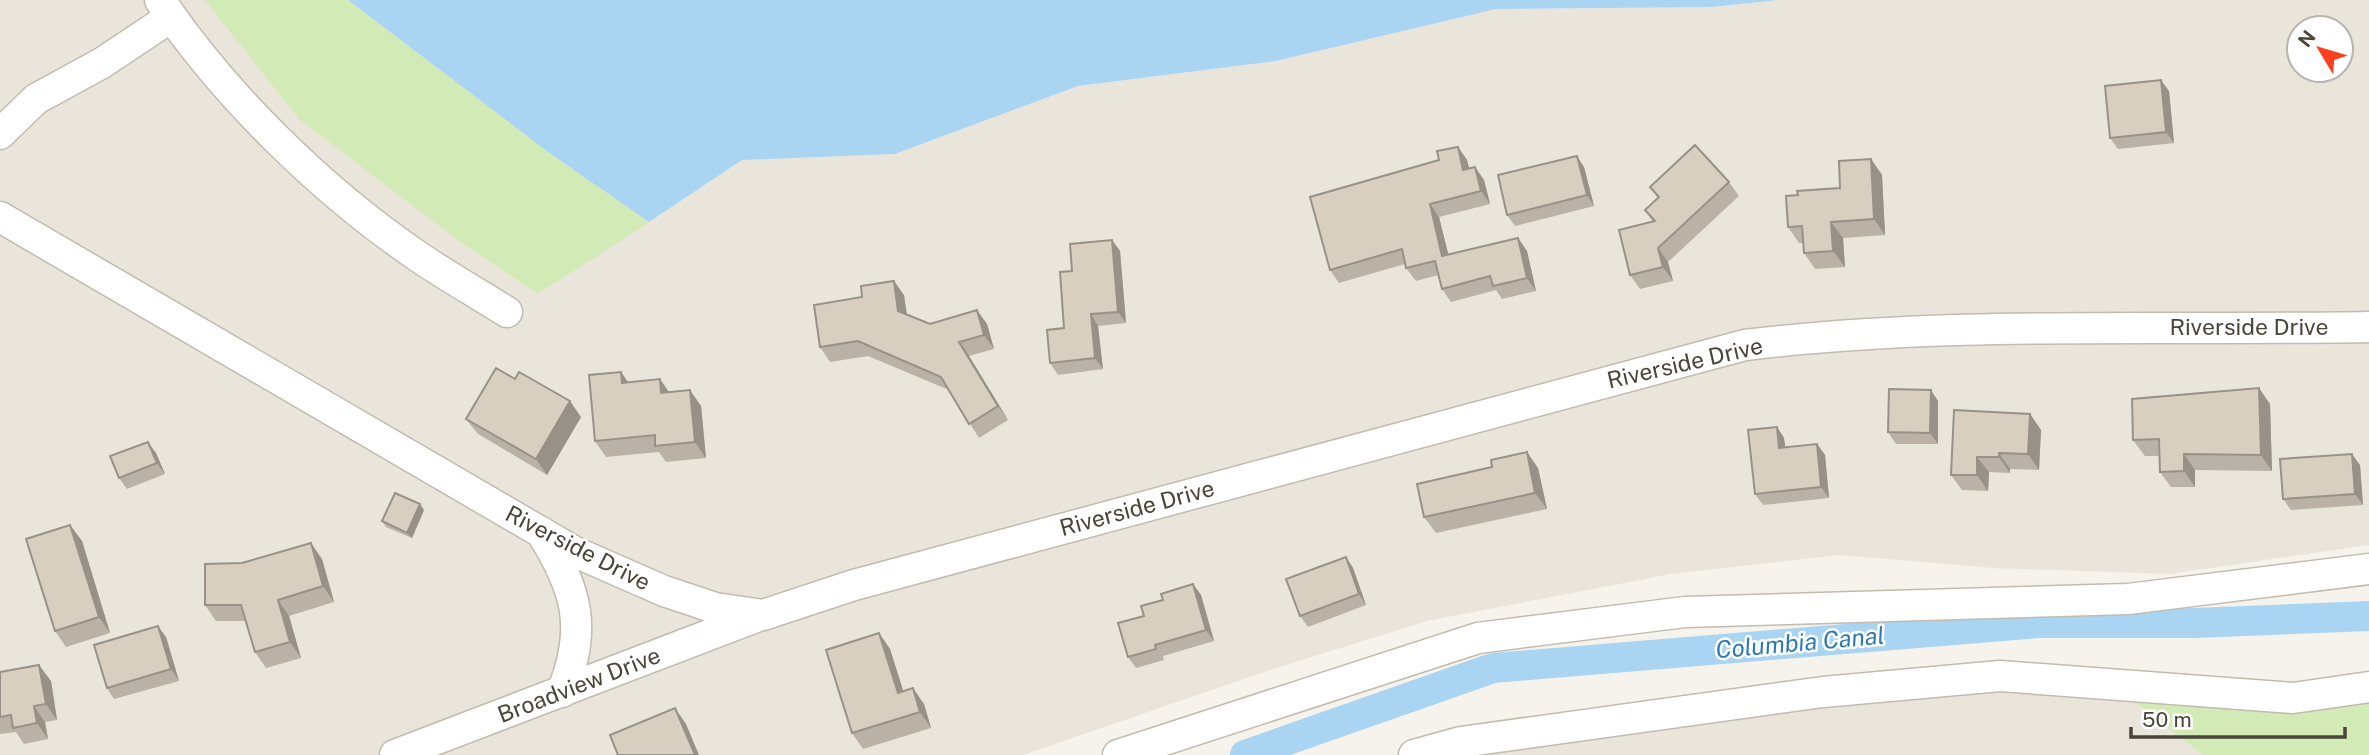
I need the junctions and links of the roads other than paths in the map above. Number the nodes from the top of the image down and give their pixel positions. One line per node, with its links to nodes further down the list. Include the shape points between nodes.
1 (165, 9): 2 (street, via 102,63 36,99); 4 (street, via 246,108 330,187 415,254)
2 (0, 134)
3 (0, 217): 6 (street, Riverside Drive)
4 (507, 312)
5 (2369, 327): 8 (street, Riverside Drive, via 1943,328 1745,345 854,584)
6 (541, 532): 8 (street, Riverside Drive, via 664,591 715,608); 10 (street, via 559,560 577,618 577,650)
7 (2369, 569): 12 (street, via 2128,599 1685,612 1478,638)
8 (763, 615): 10 (street, Broadview Drive)
9 (2369, 687): 13 (street, via 2294,698 2000,676 1823,692 1461,742)
10 (562, 692): 11 (street, Broadview Drive)
11 (395, 755)
12 (1118, 755)
13 (1414, 755)

